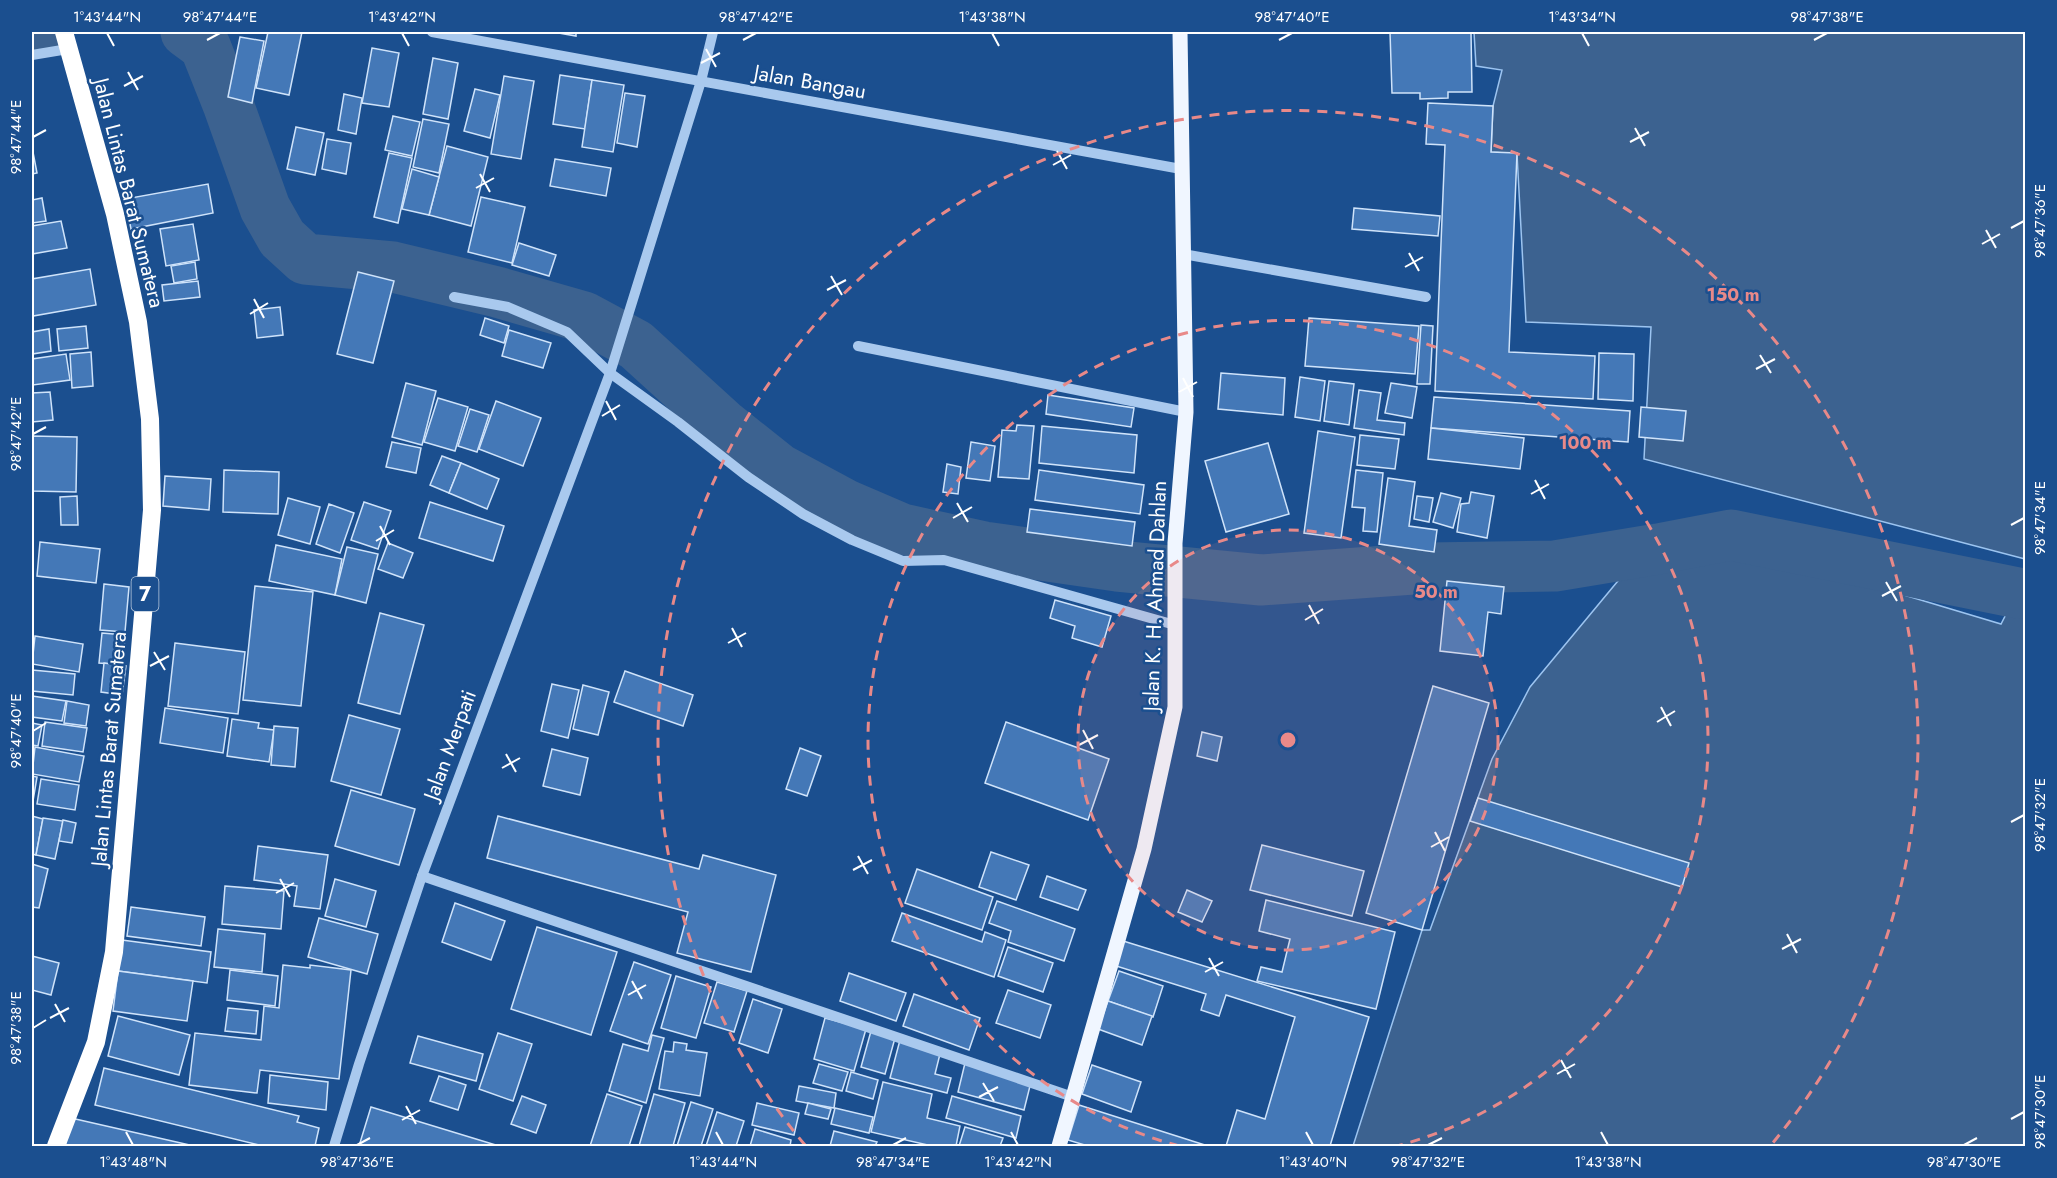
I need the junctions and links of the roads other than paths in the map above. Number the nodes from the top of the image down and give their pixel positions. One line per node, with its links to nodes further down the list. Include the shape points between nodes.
1 (432, 32): 6 (street, Jalan Bangau)
2 (713, 32): 6 (street, Jalan Merpati)
3 (1180, 32): 7 (main road, Jalan K. H. Ahmad Dahlan)
4 (67, 41): 5 (street); 17 (highway, Jalan Lintas Barat Sumatera / 7, via 115,214 138,322 150,419 152,510 114,952 96,1042)
5 (32, 56)
6 (701, 81): 7 (street, Jalan Bangau); 12 (street, Jalan Merpati)
7 (1181, 169): 8 (main road, Jalan K. H. Ahmad Dahlan)
8 (1183, 254): 10 (street); 13 (main road, Jalan K. H. Ahmad Dahlan)
9 (454, 297): 12 (street, via 508,307 567,332)
10 (1426, 297)
11 (858, 346): 13 (street)
12 (610, 373): 14 (street, via 748,477 803,514 852,540 903,561 944,560); 15 (street, Jalan Merpati)
13 (1186, 412): 14 (main road, Jalan K. H. Ahmad Dahlan, via 1175,543)
14 (1175, 617): 16 (main road, Jalan K. H. Ahmad Dahlan, via 1175,707 1144,849)
15 (422, 876): 16 (street); 18 (street, Jalan Merpati)
16 (1073, 1097): 19 (main road, Jalan K. H. Ahmad Dahlan)
17 (56, 1146)
18 (334, 1146)
19 (1059, 1146)

